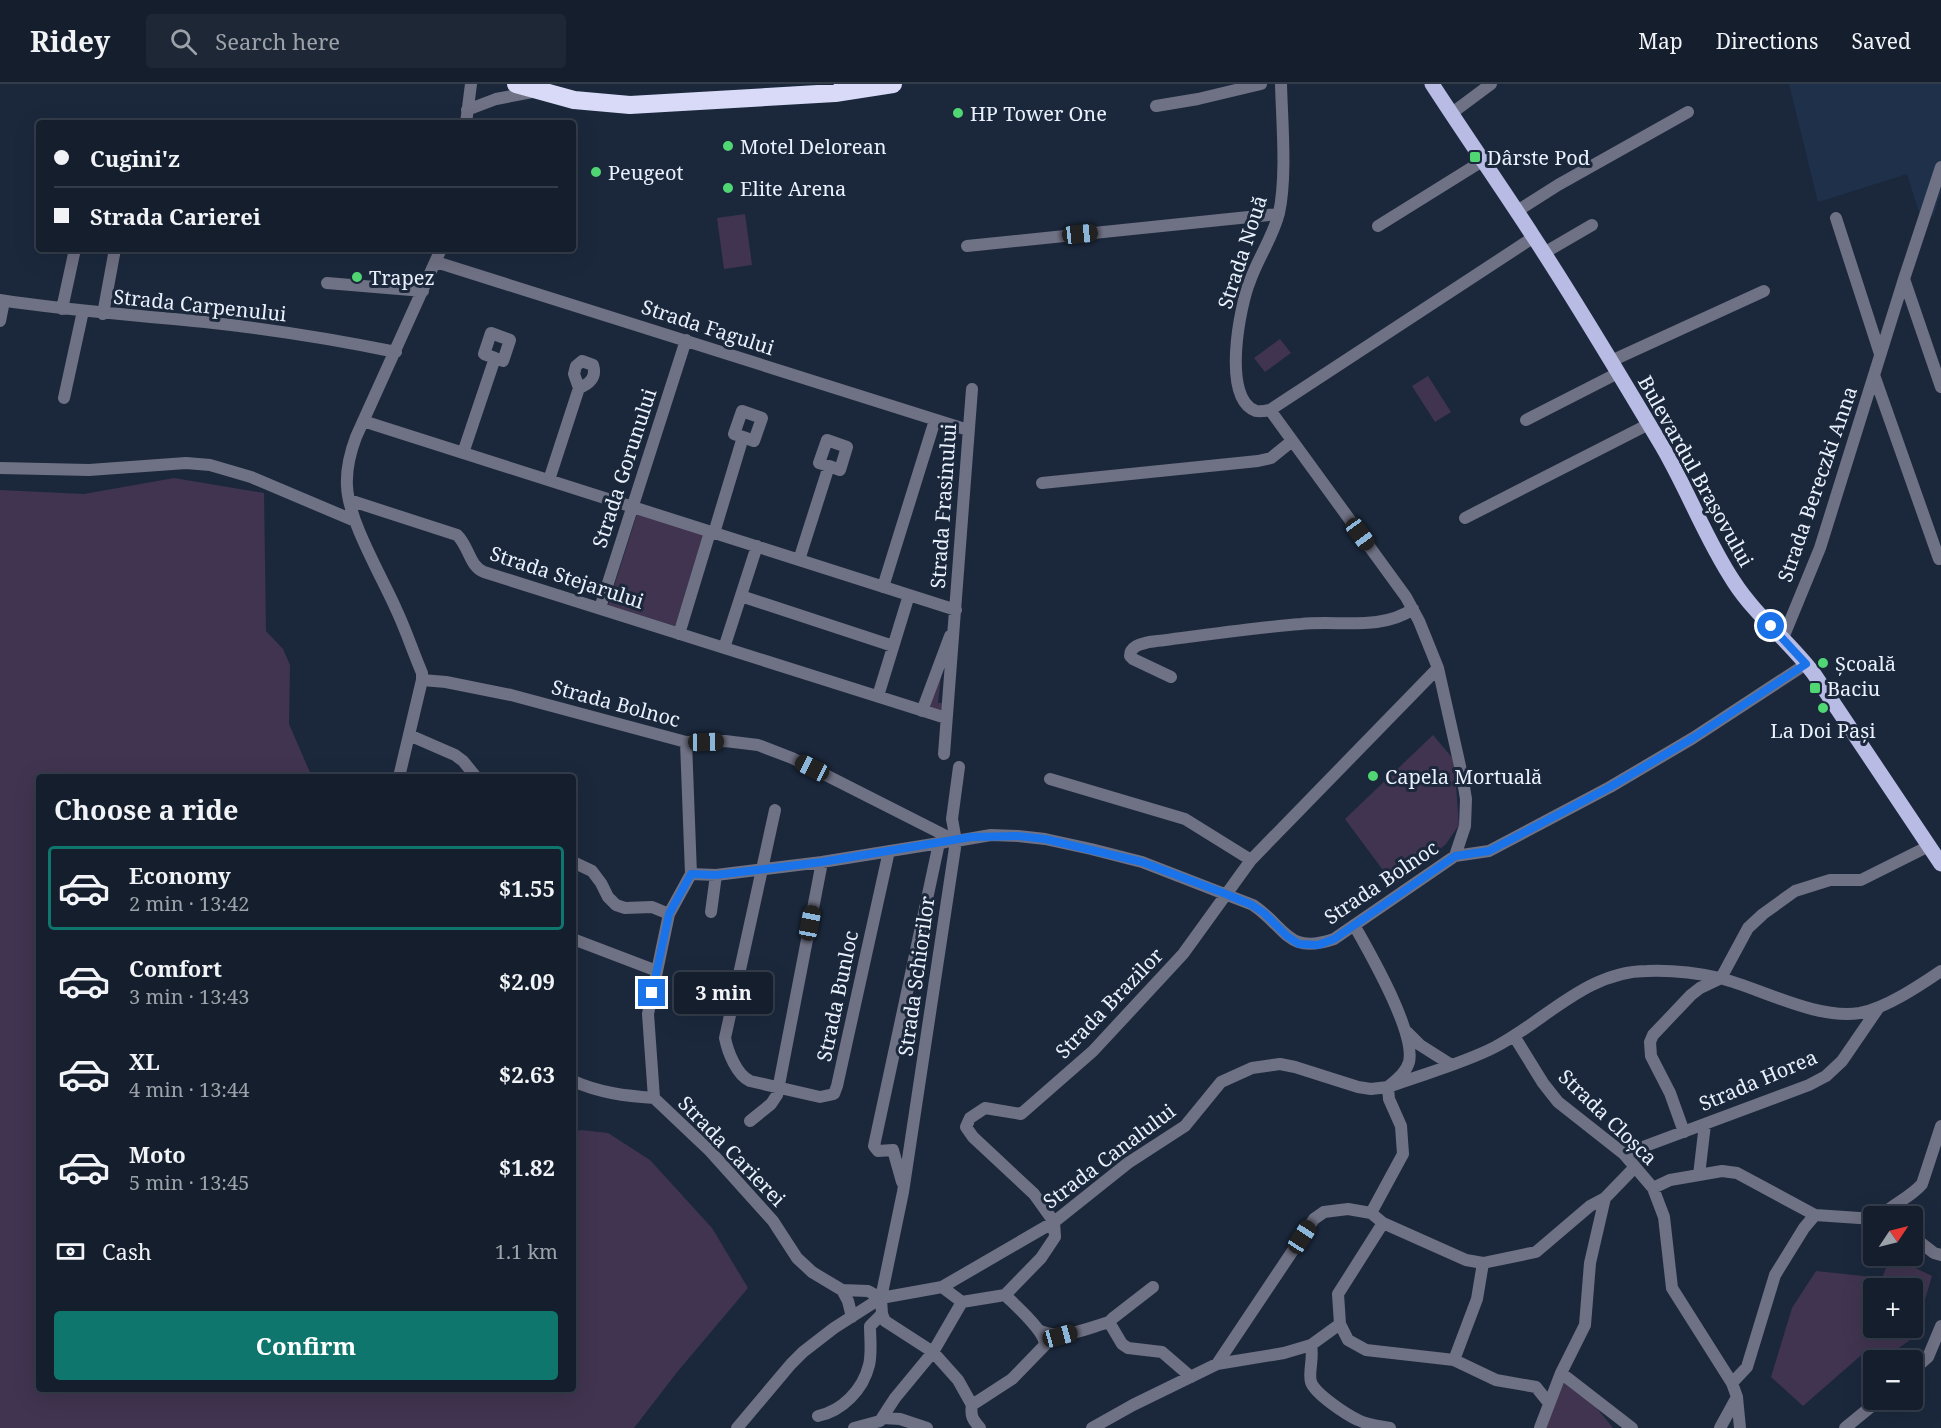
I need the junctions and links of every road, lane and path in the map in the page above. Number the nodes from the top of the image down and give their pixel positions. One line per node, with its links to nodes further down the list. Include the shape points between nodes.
1 (471, 84): 10 (street)
2 (516, 84): 8 (highway)
3 (893, 84): 8 (highway, via 835,93 630,105 589,103)
4 (1261, 84): 9 (street)
5 (1281, 84): 17 (street, Strada Nouă, via 1282,194)
6 (1432, 84): 12 (main road, Bulevardul Brașovului)
7 (1491, 84): 12 (street)
8 (540, 92): 10 (street, via 496,99)
9 (1156, 106)
10 (467, 110): 13 (street)
11 (1688, 112): 16 (street)
12 (1452, 113): 14 (main road, Bulevardul Brașovului)
13 (466, 120)
14 (1484, 160): 16 (main road, Bulevardul Brașovului); 20 (street)
15 (1941, 167): 28 (street, Strada Bereczki Anna)
16 (1517, 211): 21 (main road, Bulevardul Brașovului)
17 (1278, 214): 22 (street); 47 (street, Strada Nouă, via 1242,304 1236,365 1243,399 1257,411)
18 (1836, 218): 39 (street)
19 (1592, 225): 26 (street)
20 (1378, 226)
21 (1534, 237): 26 (main road, Bulevardul Brașovului); 47 (street)
22 (967, 246)
23 (74, 252): 33 (street)
24 (114, 252): 35 (street)
25 (440, 252): 27 (street)
26 (1544, 253): 41 (main road, Bulevardul Brașovului)
27 (435, 262): 30 (street); 37 (street, Strada Fagului)
28 (1904, 279): 39 (street, Strada Bereczki Anna); 43 (street)
29 (327, 283): 30 (street)
30 (423, 291): 38 (street)
31 (1764, 291): 41 (street)
32 (2, 301): 33 (street, Strada Carpenului); 36 (street)
33 (62, 309): 34 (street, Strada Carpenului)
34 (83, 312): 35 (street, Strada Carpenului); 46 (street)
35 (103, 314): 38 (street, Strada Carpenului, via 206,322)
36 (0, 321)
37 (686, 340): 48 (street, Strada Fagului); 61 (street, Strada Gorunului)
38 (396, 352): 50 (street)
39 (1880, 354): 42 (street, Strada Bereczki Anna)
40 (495, 358): 55 (street)
41 (1615, 367): 49 (street); 51 (main road, Bulevardul Brașovului)
42 (1874, 375): 66 (street, Strada Bereczki Anna); 76 (street, Strada Bereczki Anna, via 1820,548)
43 (1941, 387)
44 (579, 388): 58 (street)
45 (972, 389): 52 (street, Strada Frasinului)
46 (64, 398)
47 (1270, 411): 54 (street)
48 (935, 420): 52 (street, Strada Fagului); 68 (street)
49 (1526, 420)
50 (363, 421): 55 (street); 60 (street, via 348,464)
51 (1649, 424): 62 (street); 76 (main road, Bulevardul Brașovului, via 1734,582)
52 (968, 430): 73 (street, Strada Frasinului)
53 (743, 437): 64 (street)
54 (1292, 441): 59 (street, via 1271,458 1258,461); 72 (street)
55 (463, 453): 58 (street)
56 (829, 466): 67 (street)
57 (0, 468): 63 (street, via 89,470 210,465 251,477)
58 (549, 480): 61 (street)
59 (1042, 483)
60 (349, 500): 63 (street); 71 (street, Strada Stejarului, via 457,536 478,570)
61 (632, 506): 64 (street); 71 (street, Strada Gorunului)
62 (1465, 518)
63 (355, 521): 82 (street, via 398,612)
64 (712, 532): 65 (street); 75 (street)
65 (757, 546): 67 (street); 70 (street)
66 (1939, 559)
67 (800, 560): 68 (street)
68 (883, 587): 69 (street)
69 (909, 595): 73 (street); 77 (street)
70 (741, 596): 77 (street); 78 (street)
71 (600, 608): 75 (street, Strada Stejarului)
72 (1413, 609): 80 (street); 81 (street, via 1403,616 1365,624 1319,622 1149,642 1130,652 1134,659)
73 (956, 610): 74 (street, Strada Frasinului)
74 (954, 626): 84 (street, Strada Frasinului); 85 (street, Strada Frasinului)
75 (678, 634): 78 (street, Strada Stejarului)
76 (1783, 638): 79 (main road, Bulevardul Brașovului)
77 (893, 646): 83 (street)
78 (724, 648): 83 (street, Strada Stejarului)
79 (1806, 664): 96 (main road, Bulevardul Brașovului); 98 (street, Strada Bolnoc, via 1610,787 1489,851)
80 (1438, 668): 98 (street, via 1466,799 1465,826); 99 (street, Strada Brazilor)
81 (1171, 677)
82 (422, 680): 86 (street); 87 (street, Strada Bolnoc, via 511,695)
83 (878, 696): 84 (street, Strada Stejarului)
84 (922, 711): 85 (street, Strada Stejarului)
85 (946, 718): 88 (street, Strada Frasinului)
86 (409, 735): 90 (street); 91 (street, via 455,755)
87 (686, 742): 94 (street, Strada Bolnoc, via 758,745); 104 (street)
88 (944, 754)
89 (959, 767): 94 (street, Strada Schiorilor, via 952,819)
90 (400, 774)
91 (474, 774)
92 (1050, 779): 99 (street, via 1185,819)
93 (775, 810): 103 (street, Strada Bunloc)
94 (956, 840): 95 (street); 106 (street, Strada Bolnoc, via 991,836 1045,839 1142,862); 130 (street, Strada Schiorilor)
95 (939, 843): 97 (street); 130 (street, Strada Schiorilor, via 874,1146 878,1151 893,1150)
96 (1929, 846): 102 (main road, Bulevardul Brașovului); 113 (street, via 1861,880 1830,879 1795,891 1748,928)
97 (889, 850): 100 (street); 120 (street, Strada Bunloc, via 834,1094 820,1097)
98 (1455, 856): 109 (street, Strada Bolnoc)
99 (1251, 860): 106 (street, Strada Brazilor)
100 (822, 862): 103 (street); 120 (street, Strada Bunloc)
101 (576, 863): 108 (street, via 592,871 616,904 625,908 652,907)
102 (1941, 864)
103 (764, 869): 105 (street); 120 (street, Strada Bunloc, via 725,1038 742,1077)
104 (691, 874): 105 (street); 108 (street, Strada Carierei)
105 (716, 875): 107 (street)
106 (1226, 894): 109 (street, Strada Bolnoc, via 1264,913 1299,944 1318,945); 136 (street, Strada Brazilor, via 1183,954 1093,1051 1021,1114 985,1108 970,1118 966,1127 974,1137 1034,1194)
107 (711, 912)
108 (669, 914): 111 (street, Strada Carierei)
109 (1354, 925): 115 (street)
110 (576, 940): 111 (street)
111 (657, 971): 121 (street, Strada Carierei, via 648,1014)
112 (1941, 971): 114 (street)
113 (1721, 978): 114 (street, Strada Canalului, via 1823,1011 1849,1014); 116 (street, Strada Canalului, via 1667,971 1617,975 1570,996); 125 (street, via 1691,995 1650,1042 1651,1056)
114 (1880, 1007): 123 (street, Strada Horea, via 1842,1061 1826,1076)
115 (1407, 1032): 117 (street); 119 (street, via 1409,1065)
116 (1514, 1036): 117 (street, Strada Canalului); 126 (street, Strada Cloșca, via 1558,1102)
117 (1450, 1064): 119 (street, Strada Canalului)
118 (576, 1082): 121 (street, via 623,1096)
119 (1388, 1087): 133 (street, via 1401,1126 1403,1154); 136 (street, Strada Canalului, via 1358,1087 1295,1066 1252,1068 1221,1082 1185,1126 1128,1163)
120 (778, 1088): 122 (street, via 771,1104)
121 (654, 1098): 143 (street, Strada Carierei, via 710,1151 773,1221 797,1258)
122 (750, 1121)
123 (1705, 1124): 125 (street, Strada Horea); 128 (street)
124 (1941, 1126): 132 (street, via 1922,1184)
125 (1684, 1132): 126 (street, Strada Horea)
126 (1624, 1154): 127 (street, Strada Cloșca)
127 (1635, 1167): 129 (street, Strada Cloșca); 131 (street)
128 (1699, 1175): 129 (street, via 1670,1180); 134 (street, via 1737,1173)
129 (1653, 1188): 160 (street, Strada Cloșca, via 1664,1217 1672,1288)
130 (903, 1192): 145 (street, Strada Schiorilor)
131 (1605, 1198): 140 (street, via 1536,1252); 158 (street, via 1590,1263 1586,1325)
132 (1892, 1206)
133 (1371, 1213): 137 (street); 157 (street, via 1348,1209 1323,1212 1314,1219)
134 (1815, 1215): 135 (street); 160 (street, via 1775,1275 1748,1367)
135 (1863, 1218)
136 (1054, 1222): 141 (street, Strada Canalului); 144 (street, via 1054,1237 1041,1258)
137 (1383, 1223): 140 (street, via 1466,1260); 150 (street, via 1338,1294)
138 (1923, 1244): 139 (street)
139 (1941, 1255)
140 (1483, 1263): 155 (street, via 1477,1299)
141 (942, 1287): 145 (street, Strada Canalului); 146 (street)
142 (1153, 1287): 149 (street)
143 (842, 1290): 145 (street, Strada Carierei, via 868,1291); 148 (street)
144 (1005, 1295): 146 (street); 152 (street)
145 (881, 1298): 147 (street, Strada Schiorilor); 148 (street)
146 (962, 1302): 154 (street)
147 (882, 1314): 154 (street, via 885,1321); 165 (street, via 870,1326 869,1365 856,1392 839,1408)
148 (852, 1317): 168 (street, via 803,1352)
149 (1109, 1322): 152 (street, via 1060,1336); 159 (street, via 1122,1344 1162,1352)
150 (1340, 1324): 153 (street); 155 (street, via 1348,1340 1366,1350)
151 (1941, 1326): 156 (street)
152 (1038, 1330): 163 (street, via 1045,1341 1042,1350 1012,1379)
153 (1311, 1345): 157 (street); 167 (street, via 1313,1386)
154 (933, 1352): 163 (street, via 958,1380); 166 (street, via 895,1398)
155 (1454, 1360): 162 (street, via 1496,1380 1536,1387)
156 (1923, 1361)
157 (1217, 1364): 159 (street)
158 (1561, 1372): 162 (street); 175 (street)
159 (1191, 1377): 172 (street)
160 (1732, 1383): 161 (street, Strada Cloșca)
161 (1737, 1397): 176 (street); 177 (street, Strada Cloșca)
162 (1548, 1402): 174 (street)
163 (972, 1405): 171 (street, via 970,1413)
164 (1867, 1410): 178 (street)
165 (818, 1416)
166 (884, 1418): 169 (street); 170 (street)
167 (1358, 1424): 173 (street)
168 (737, 1428)
169 (854, 1428)
170 (927, 1428)
171 (980, 1428)
172 (1092, 1428)
173 (1390, 1428)
174 (1540, 1428)
175 (1632, 1428)
176 (1720, 1428)
177 (1740, 1428)
178 (1845, 1428)

